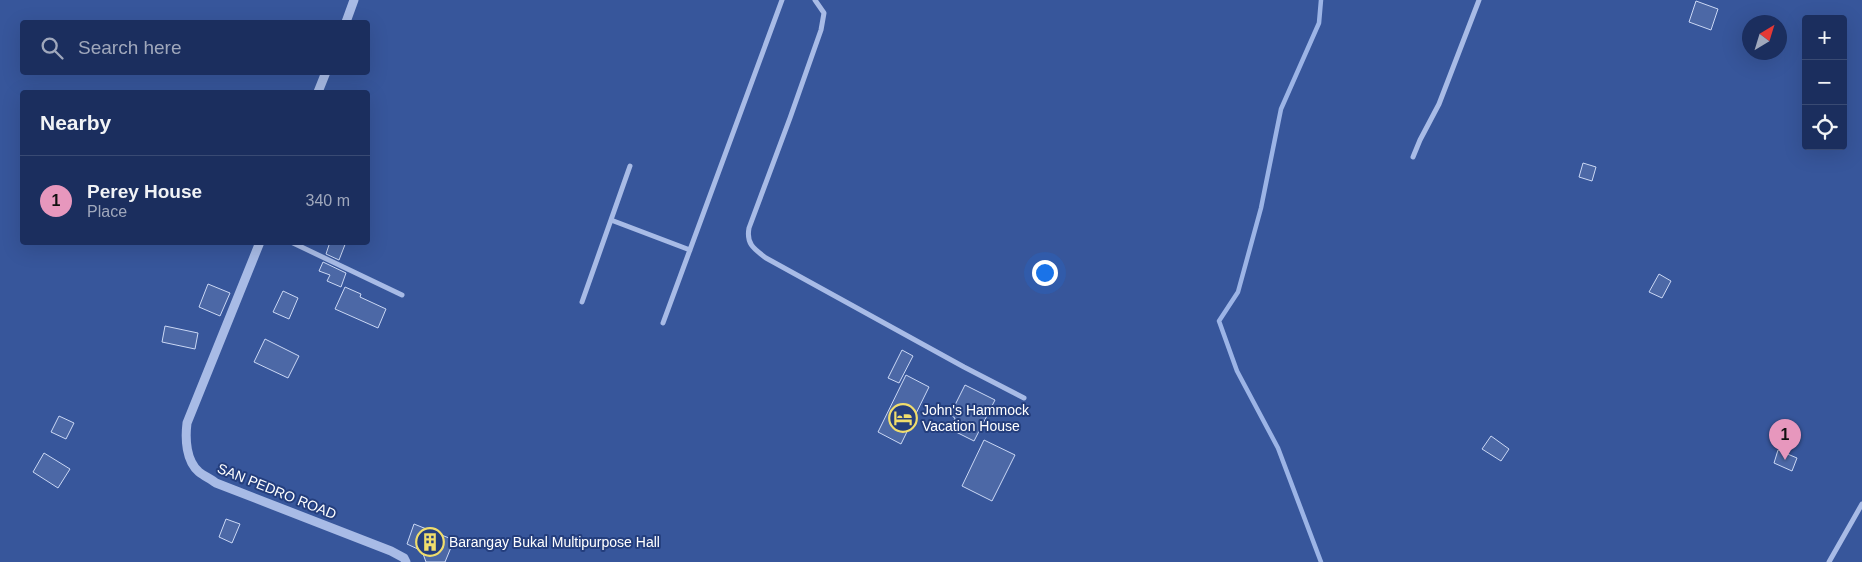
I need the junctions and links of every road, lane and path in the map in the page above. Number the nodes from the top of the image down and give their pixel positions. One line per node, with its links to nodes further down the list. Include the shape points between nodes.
1 (354, 0): 5 (street)
2 (782, 0): 13 (street)
3 (815, 0): 17 (street, via 824,13 821,30 747,237 753,248 766,258)
4 (1479, 0): 8 (street, via 1439,104)
5 (347, 20)
6 (325, 75): 7 (street)
7 (319, 90)
8 (1413, 157)
9 (630, 166): 10 (street)
10 (611, 220): 13 (street); 15 (street)
11 (259, 245): 19 (street, SAN PEDRO ROAD, via 187,423 185,437 190,458 198,471 216,483 390,551)
12 (297, 245): 14 (street)
13 (690, 250): 16 (street)
14 (402, 295)
15 (582, 302)
16 (663, 323)
17 (1024, 398)
18 (1862, 504): 20 (street)
19 (406, 562)
20 (1830, 562)

